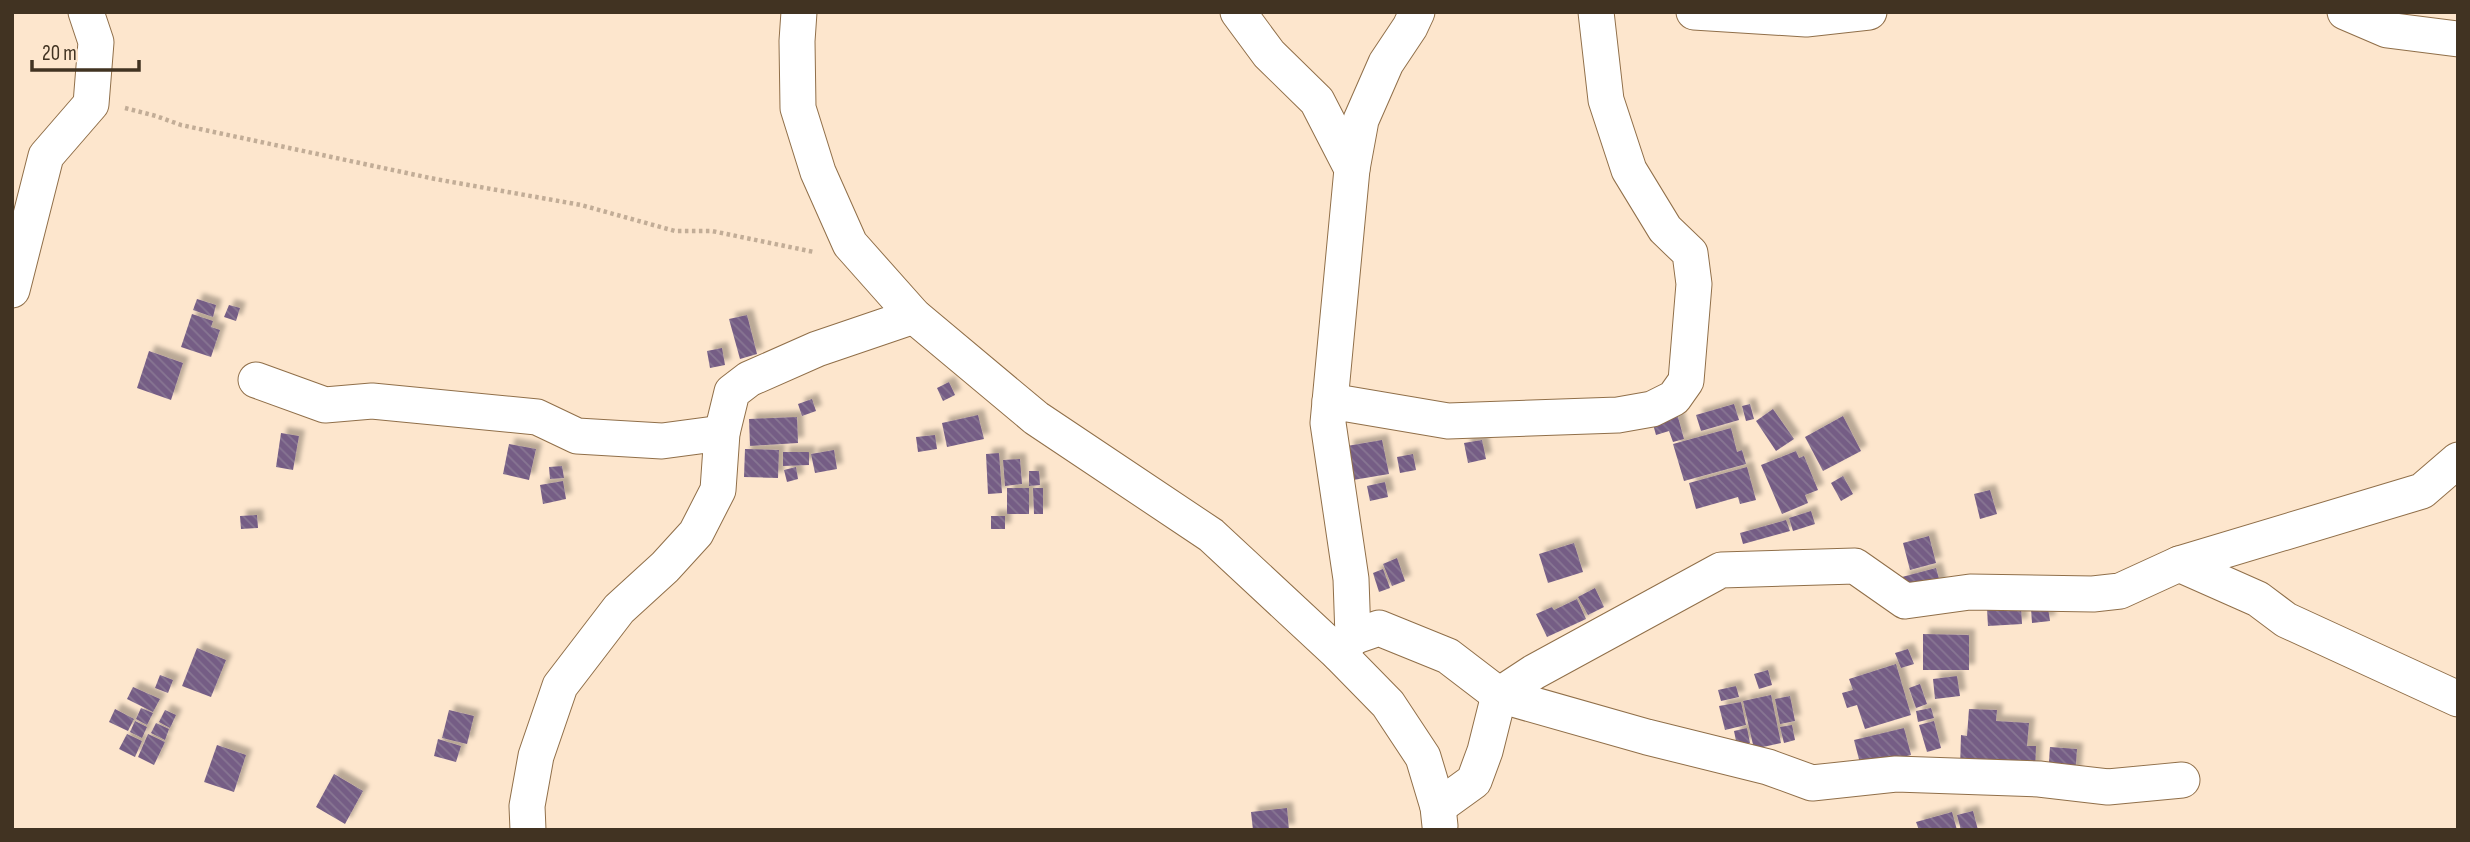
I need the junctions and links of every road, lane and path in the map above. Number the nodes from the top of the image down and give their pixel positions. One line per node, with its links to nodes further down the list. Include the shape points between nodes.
1 (86, 12): 10 (street, via 96,41)
2 (799, 12): 12 (street, via 798,108 818,172)
3 (1238, 12): 11 (street, via 1269,54 1317,101)
4 (1417, 12): 11 (street, via 1386,63 1361,120)
5 (1596, 12): 16 (street, via 1606,100 1629,170 1665,229 1690,253 1694,284 1686,381 1674,398 1652,409 1618,415 1448,421)
6 (1694, 12): 7 (street, via 1806,19)
7 (1869, 12)
8 (2345, 12): 9 (street, via 2387,30)
9 (2458, 39)
10 (91, 104): 12 (path, via 130,108 181,125 435,179 581,205 675,231 712,231 825,254); 13 (street, via 46,156)
11 (1352, 169): 16 (street)
12 (850, 244): 14 (street)
13 (12, 290)
14 (914, 316): 17 (street, via 817,349 749,379 732,392); 20 (street, via 1036,418 1212,535)
15 (256, 380): 17 (street, via 325,405 373,401 537,417 576,436 662,440)
16 (1330, 401): 20 (street, via 1328,423 1351,579)
17 (722, 433): 25 (street, via 718,490 696,533 618,609 559,686 536,756 527,806)
18 (2458, 460): 19 (street, via 2422,491)
19 (2179, 564): 21 (street, via 2120,591 1970,592 1905,601 1855,566 1721,570); 22 (street, via 2258,599 2286,620)
20 (1346, 646): 21 (street, via 1378,628 1448,656); 24 (street, via 1423,757)
21 (1499, 695): 23 (street, via 1812,783 1896,774 2039,779 2108,787); 24 (street, via 1474,781)
22 (2458, 699)
23 (2182, 780)
24 (1439, 818)
25 (528, 830)

